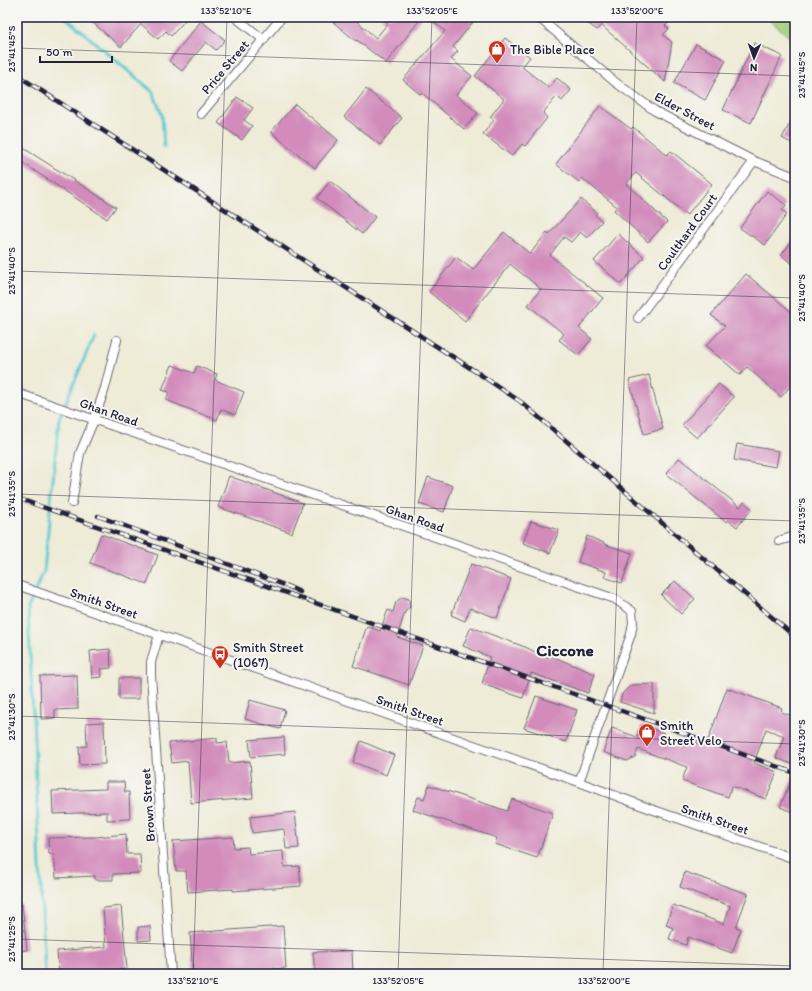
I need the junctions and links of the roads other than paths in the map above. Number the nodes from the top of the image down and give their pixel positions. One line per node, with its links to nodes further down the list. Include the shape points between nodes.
1 (235, 17): 4 (street)
2 (282, 17): 4 (street, Price Street)
3 (538, 17): 6 (street, Elder Street, via 615,82 655,111)
4 (264, 40): 5 (street, Price Street)
5 (201, 114)
6 (754, 161): 7 (street, Elder Street); 8 (street, Coulthard Court)
7 (795, 177)
8 (638, 318)
9 (117, 340): 11 (street)
10 (17, 393): 11 (street, Ghan Road)
11 (94, 420): 12 (street, via 80,453); 17 (street, Ghan Road, via 615,599 632,611 631,634)
12 (72, 503)
13 (795, 536): 14 (street)
14 (779, 541)
15 (20, 587): 16 (street, Smith Street)
16 (159, 635): 17 (street, Smith Street); 19 (street, Brown Street, via 151,662 151,675)
17 (579, 782): 18 (street, Smith Street)
18 (795, 859)
19 (171, 974)

